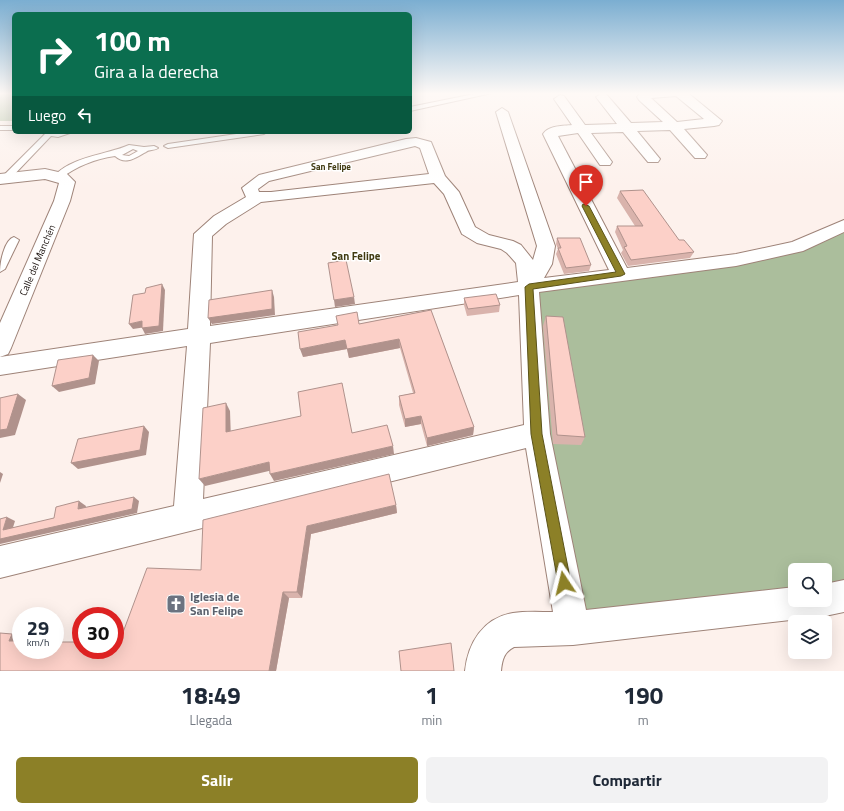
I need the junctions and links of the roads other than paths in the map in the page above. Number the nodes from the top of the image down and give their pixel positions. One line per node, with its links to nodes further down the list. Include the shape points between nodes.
1 (506, 124): 25 (street, via 546,246 542,264)
2 (578, 124): 9 (street)
3 (623, 124): 8 (street)
4 (706, 124): 5 (street)
5 (674, 126): 8 (street); 14 (street)
6 (0, 128): 7 (lane)
7 (12, 128)
8 (626, 128): 9 (street); 15 (street)
9 (581, 129): 16 (street); 24 (street, via 550,134)
10 (45, 134): 18 (lane)
11 (250, 134): 12 (lane)
12 (168, 146)
13 (154, 148): 17 (lane, via 142,150 132,147 119,153 99,155)
14 (700, 154)
15 (653, 159)
16 (606, 162)
17 (58, 176): 18 (street, via 41,174); 27 (street, Calle del Manchén, via 67,182 62,201)
18 (3, 178)
19 (438, 178): 20 (street); 20 (street, via 426,146 406,142 264,178 250,188 252,195); 25 (street, via 451,192 465,227 471,234 507,245 519,253 525,262)
20 (258, 197): 26 (street, via 220,220 203,234)
21 (844, 225): 24 (street, via 797,247 736,260)
22 (14, 240): 23 (lane)
23 (0, 269)
24 (621, 274): 25 (street)
25 (529, 287): 26 (street); 29 (street)
26 (199, 335): 28 (street); 30 (street)
27 (0, 348)
28 (0, 366)
29 (537, 434): 30 (street); 35 (street)
30 (188, 518): 31 (street)
31 (0, 562)
32 (844, 596): 33 (street)
33 (832, 598)
34 (788, 604): 35 (street)
35 (573, 628): 36 (street, via 512,630 504,633 490,646 484,659)
36 (483, 671)

